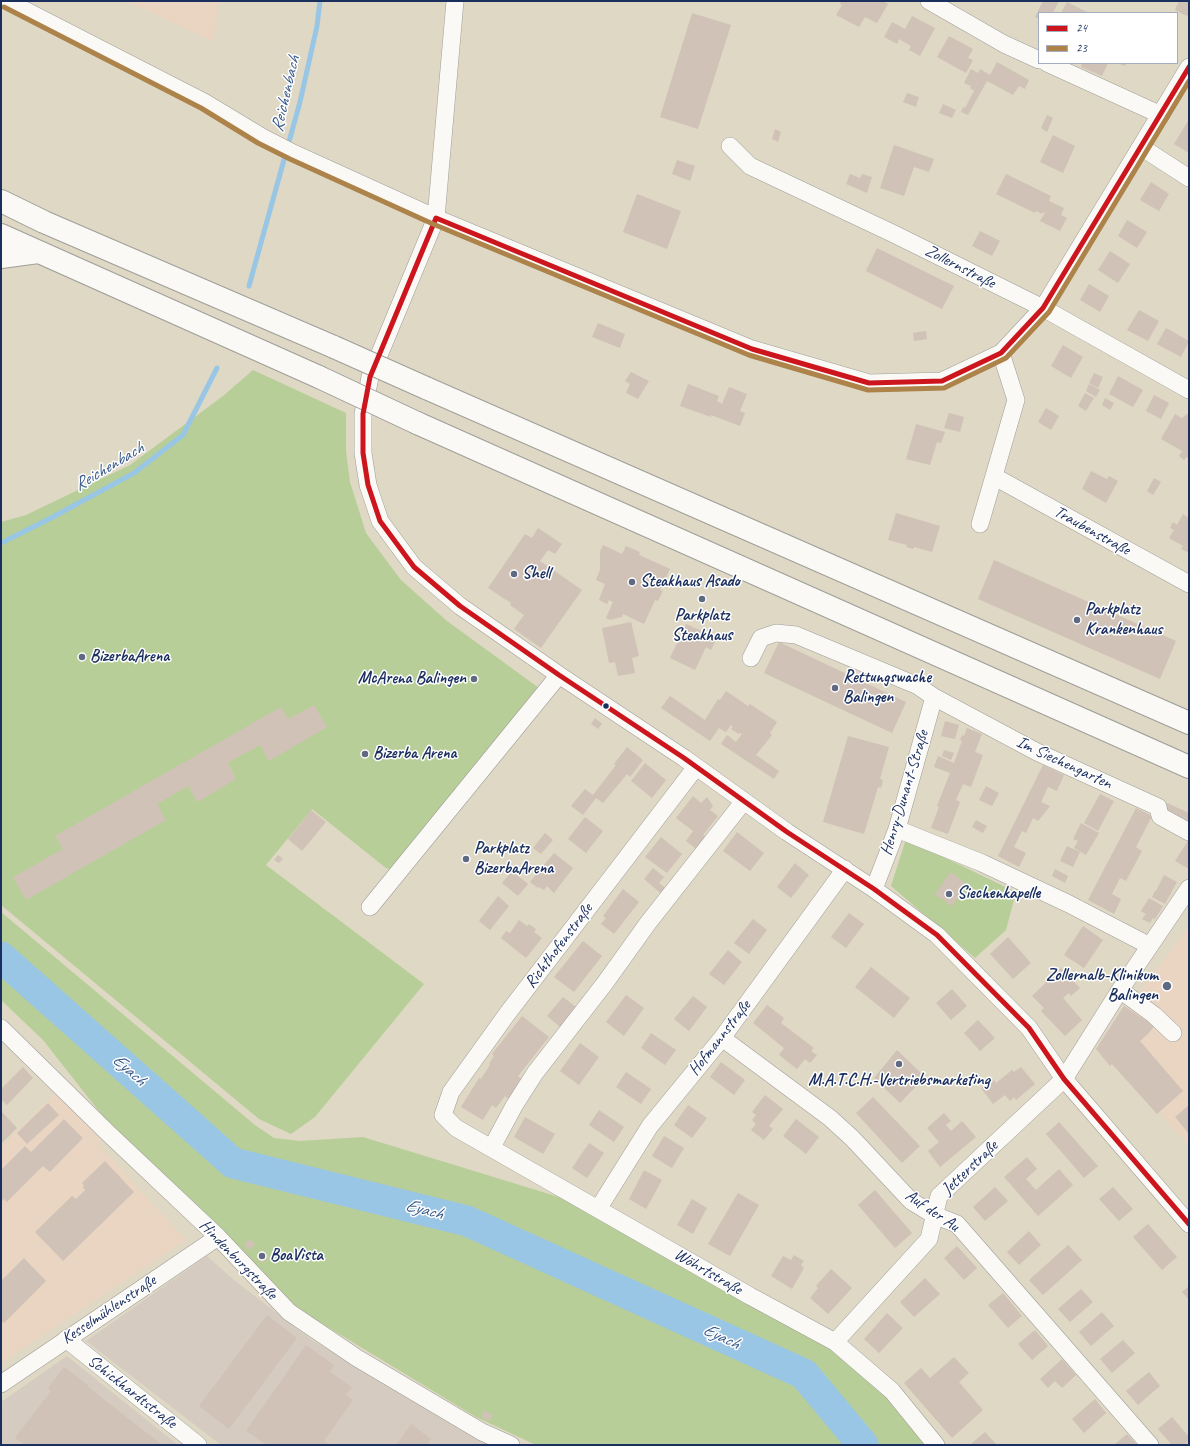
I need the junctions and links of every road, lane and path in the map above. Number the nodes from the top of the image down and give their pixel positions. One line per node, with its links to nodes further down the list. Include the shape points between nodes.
1 (7, 1): 12 (street, via 204,102 293,153)
2 (455, 1): 12 (street)
3 (929, 1): 4 (street, via 1004,44)
4 (1038, 60)
5 (1049, 64): 7 (street)
6 (1189, 67): 7 (street)
7 (1161, 115): 9 (street)
8 (730, 146): 16 (street, Zollernstraße, via 750,166)
9 (1141, 147): 10 (street); 16 (street)
10 (1189, 178)
11 (1, 201): 25 (highway, bridge)
12 (436, 218): 17 (street, via 752,349 869,383 942,381); 23 (street, via 370,377 363,414 363,453 368,485 380,522 414,567 460,606)
13 (1, 235): 14 (highway)
14 (38, 252): 15 (highway); 26 (highway, bridge)
15 (1, 257)
16 (1043, 308): 17 (street); 18 (street, Zollernstraße)
17 (1001, 353): 19 (street, via 1016,400)
18 (1189, 390)
19 (995, 477): 20 (street); 21 (street, Traubenstraße)
20 (980, 524)
21 (1189, 584)
22 (751, 658): 24 (street, Im Siechengarten, via 761,638 776,633 796,635 918,686)
23 (559, 675): 27 (street); 34 (street)
24 (934, 697): 29 (street, Henry-Dunant-Straße); 30 (street, Im Siechengarten, via 1037,752 1158,807 1160,816)
25 (1189, 723)
26 (1189, 766)
27 (696, 768): 28 (street); 41 (street, Richthofenstraße, via 507,1014 452,1092 443,1115)
28 (744, 801): 31 (street); 42 (street, via 535,1073)
29 (897, 829): 33 (street, Henry-Dunant-Straße); 35 (street, via 982,863)
30 (1189, 832)
31 (845, 869): 33 (street); 39 (street, Hofmannstraße)
32 (1189, 888): 35 (street, Jetterstraße)
33 (874, 889): 40 (street, via 942,940 1029,1028)
34 (370, 906)
35 (1150, 946): 36 (street, Jetterstraße)
36 (1120, 990): 38 (street, via 1154,1015); 40 (street, Jetterstraße)
37 (1, 1028): 46 (street, Hindenburgstraße)
38 (1173, 1033)
39 (722, 1038): 43 (street, Hofmannstraße, via 650,1126); 44 (street, Auf der Au, via 830,1118 911,1200)
40 (1064, 1079): 44 (street, Jetterstraße, via 939,1196); 45 (street)
41 (456, 1128): 42 (street, Wöhrtstraße)
42 (492, 1147): 43 (street, Wöhrtstraße)
43 (598, 1209): 48 (street, Wöhrtstraße)
44 (934, 1215): 48 (street, Jetterstraße, via 929,1239); 53 (street, Auf der Au, via 957,1224)
45 (1189, 1224)
46 (218, 1237): 47 (street, Kesselmühlenstraße); 51 (street, Hindenburgstraße, via 289,1312 357,1358 482,1432)
47 (66, 1339): 49 (street, Kesselmühlenstraße); 50 (street, Schickhardtstraße)
48 (835, 1342): 52 (street, Wöhrtstraße, via 892,1391)
49 (1, 1384)
50 (198, 1445)
51 (511, 1445)
52 (936, 1445)
53 (1150, 1445)

